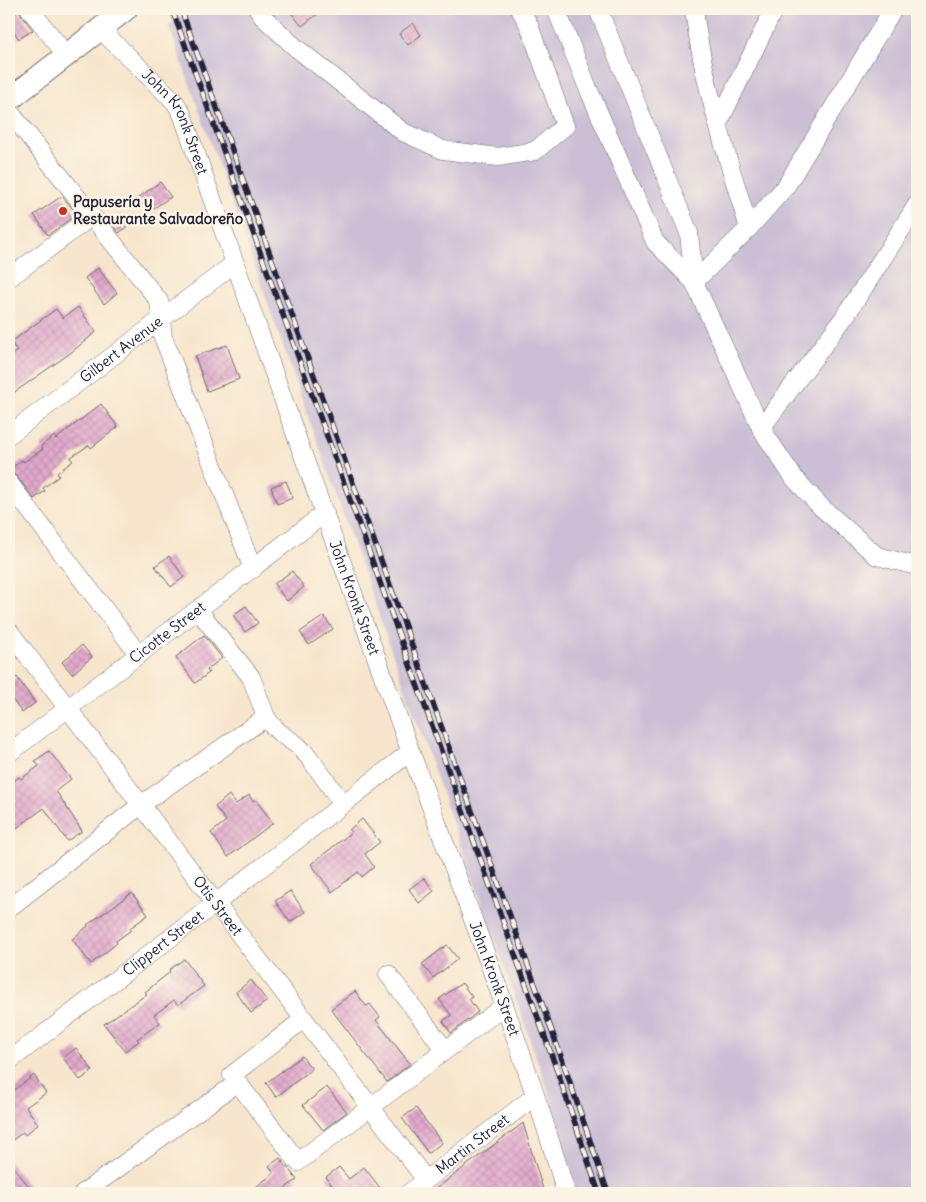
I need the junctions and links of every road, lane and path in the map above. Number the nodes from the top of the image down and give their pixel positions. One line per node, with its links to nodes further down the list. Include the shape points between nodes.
1 (30, 9): 11 (street)
2 (126, 9): 10 (main road)
3 (258, 9): 4 (street, via 294,47 403,132 443,150 498,157 535,151 565,126 529,25)
4 (520, 9)
5 (556, 9): 20 (street, via 655,242)
6 (598, 9): 20 (street, via 689,232)
7 (694, 9): 14 (street)
8 (774, 9): 14 (street)
9 (893, 9): 17 (street, via 786,186)
10 (100, 29): 11 (main road); 18 (street, John Kronk Street, via 175,102 182,114)
11 (66, 55): 12 (main road)
12 (9, 100)
13 (9, 111): 16 (street)
14 (718, 124): 17 (street)
15 (917, 205): 22 (street, via 846,315)
16 (92, 216): 19 (street); 21 (street, via 159,301)
17 (749, 228): 20 (street)
18 (235, 263): 21 (street, Gilbert Avenue); 25 (street, John Kronk Street)
19 (9, 278)
20 (694, 282): 22 (street)
21 (160, 318): 23 (street, Gilbert Avenue); 27 (street, via 163,337)
22 (761, 428): 26 (street, via 794,478 828,513 877,556)
23 (9, 435)
24 (9, 483): 30 (street)
25 (325, 513): 27 (street, Cicotte Street); 33 (street, John Kronk Street)
26 (917, 566)
27 (253, 569): 28 (street, Cicotte Street)
28 (198, 610): 30 (street, Cicotte Street); 32 (street, via 251,678)
29 (9, 631): 31 (street, Otis Street)
30 (139, 655): 31 (street, Cicotte Street)
31 (67, 709): 34 (street, Cicotte Street); 35 (street, Otis Street)
32 (266, 716): 35 (street); 36 (street, via 280,733 308,756)
33 (410, 752): 36 (street, Clippert Street); 40 (street, John Kronk Street)
34 (9, 753)
35 (142, 804): 37 (street, Otis Street); 38 (street)
36 (343, 804): 37 (street, Clippert Street)
37 (216, 904): 41 (street, Otis Street); 43 (street, Clippert Street)
38 (9, 908)
39 (388, 974): 42 (street)
40 (504, 1006): 42 (street); 45 (street, John Kronk Street)
41 (304, 1019): 44 (street, via 232,1075); 46 (street, Otis Street)
42 (445, 1050): 46 (street)
43 (9, 1062)
44 (237, 1083): 46 (street, via 298,1162); 48 (street)
45 (535, 1096): 47 (street, Martin Street); 50 (street, John Kronk Street)
46 (370, 1107): 47 (street, Otis Street)
47 (426, 1180): 49 (street, Martin Street)
48 (83, 1193)
49 (409, 1193)
50 (566, 1193)

